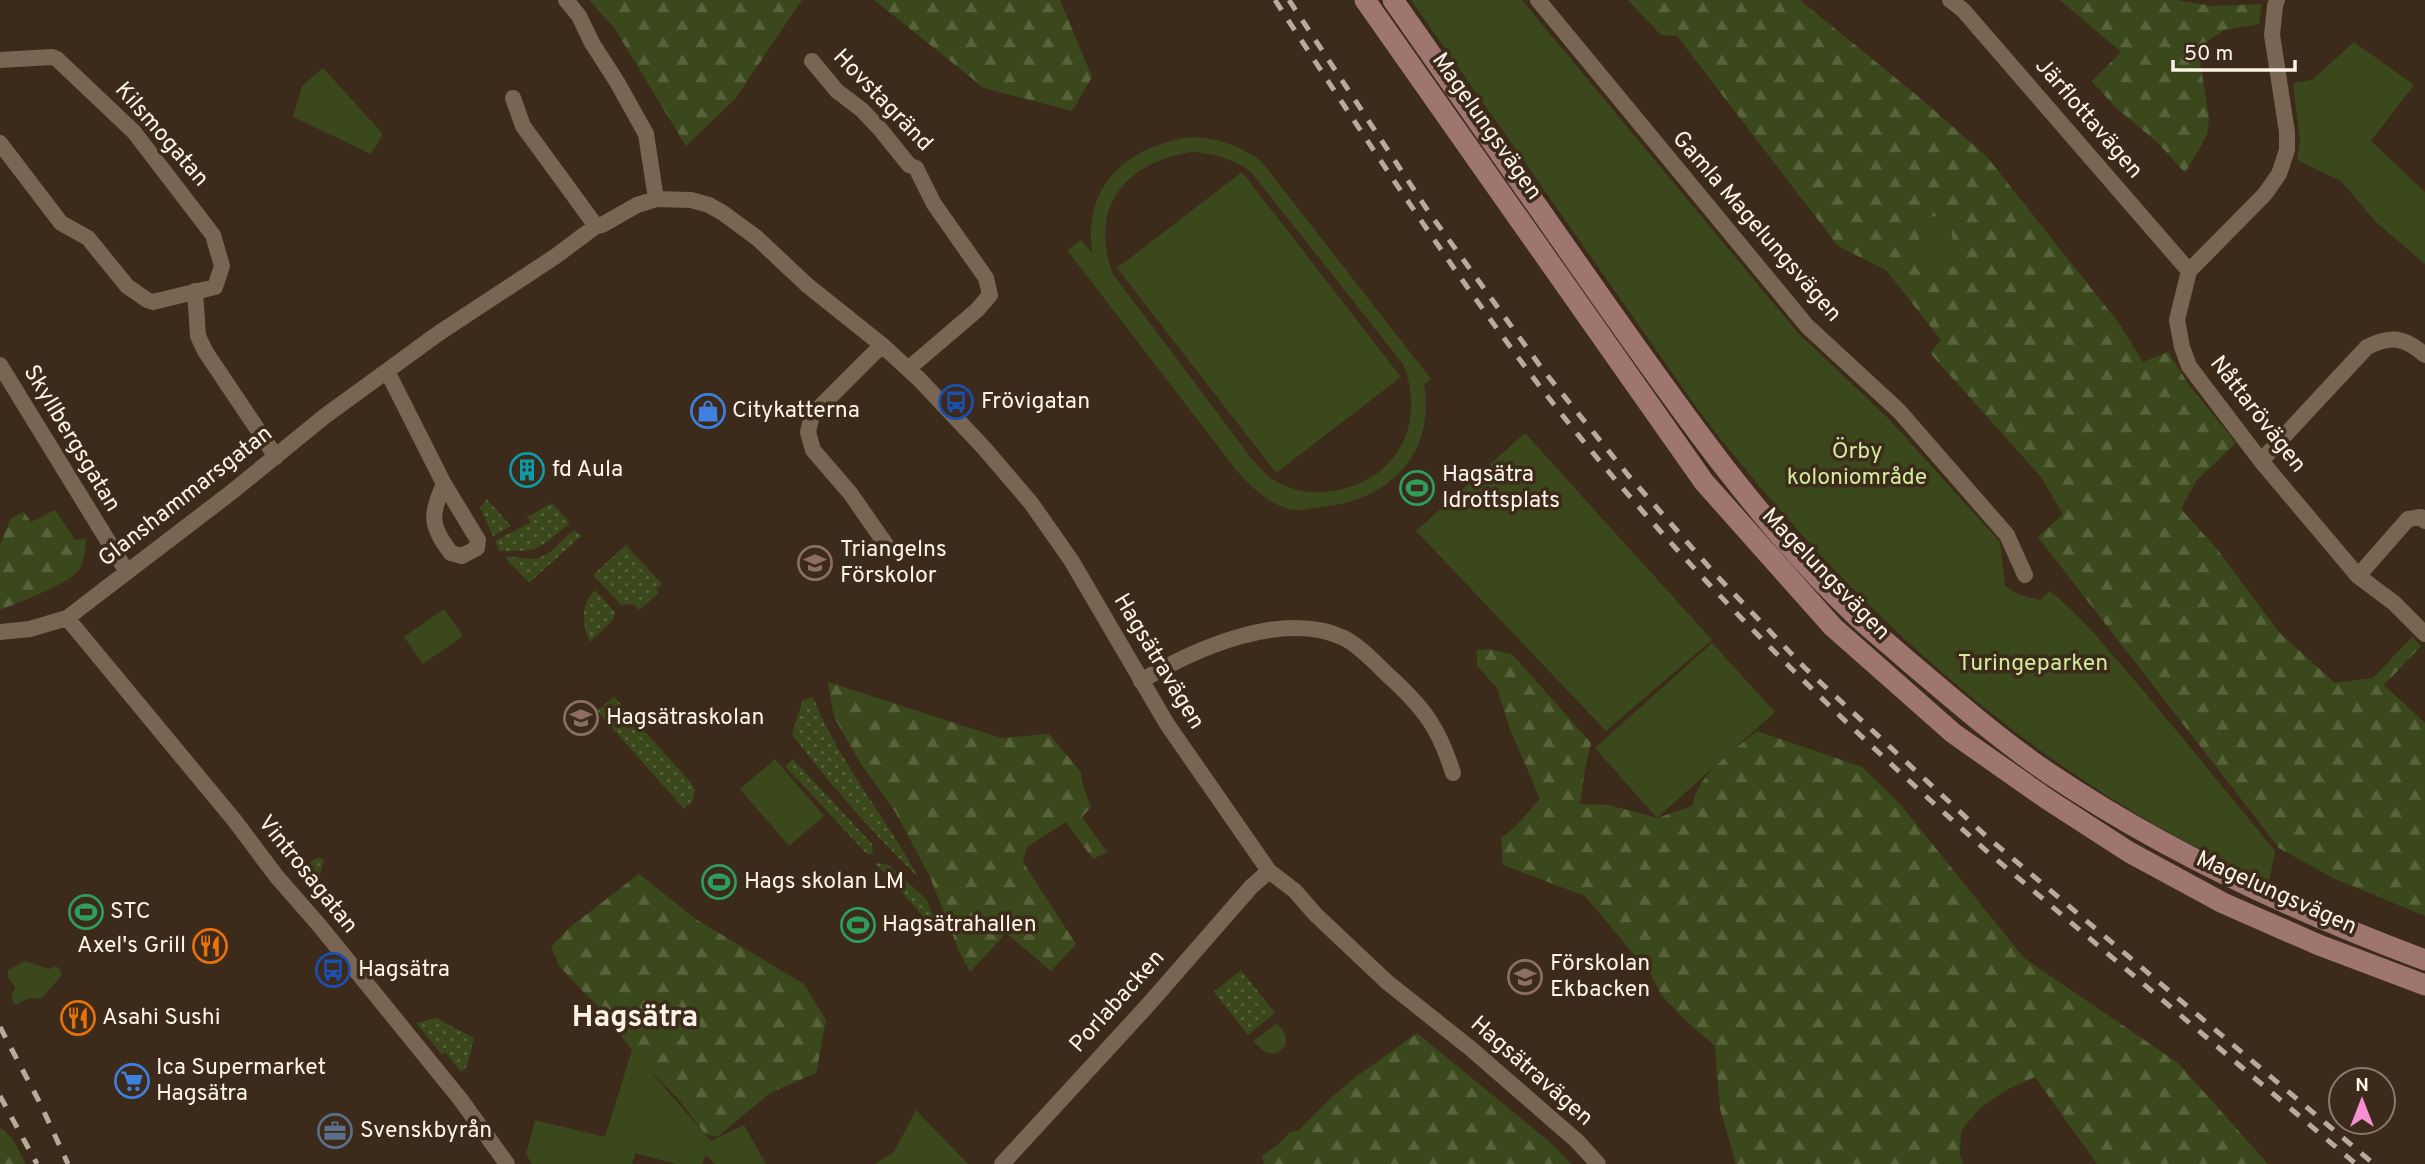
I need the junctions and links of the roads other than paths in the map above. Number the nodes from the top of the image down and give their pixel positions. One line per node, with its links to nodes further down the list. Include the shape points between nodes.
1 (566, 0): 12 (street, via 646,134)
2 (1365, 0): 36 (main road, Magelungsvägen, via 1704,482 1833,627 1953,733 2129,852 2223,903)
3 (1394, 0): 35 (main road, Magelungsvägen, via 1725,468 1850,610 1962,707 2048,773 2125,821 2249,886)
4 (1538, 0): 27 (street, Gamla Magelungsvägen, via 1807,326 1899,411 2007,535)
5 (1950, 0): 14 (street, Järflottavägen)
6 (2277, 0): 14 (street, via 2272,34 2287,150 2279,174 2265,194)
7 (0, 60): 15 (street, Kilsmogatan, via 57,59 134,132 213,235 222,266 215,286)
8 (812, 61): 19 (street, Hovstagränd, via 916,168 934,204 986,278 990,295)
9 (513, 98): 13 (street, via 523,126)
10 (0, 143): 15 (street, Kilsmogatan, via 61,223 88,238 127,286 153,302)
11 (673, 198): 12 (street, Glanshammarsgatan); 16 (street, Hagsätravägen, via 709,205 723,213)
12 (656, 199): 13 (street, Glanshammarsgatan)
13 (596, 226): 20 (street, Glanshammarsgatan)
14 (2189, 271): 22 (street, Nåttarövägen, via 2177,320 2189,366)
15 (195, 291): 21 (street, via 198,336 205,352)
16 (881, 345): 19 (street, Hagsätravägen); 25 (street, via 813,415 808,432 813,450)
17 (2425, 355): 22 (street, via 2412,343 2385,338 2367,346)
18 (0, 365): 26 (street, Skyllbergsgatan)
19 (908, 369): 32 (street, Hagsätravägen, via 1031,503 1071,560)
20 (387, 371): 21 (street, Glanshammarsgatan); 23 (street)
21 (276, 457): 26 (street, Glanshammarsgatan)
22 (2261, 461): 28 (street, Nåttarövägen)
23 (444, 484)
24 (2425, 521): 28 (street, via 2421,517 2408,519)
25 (887, 546)
26 (127, 572): 29 (street, Glanshammarsgatan)
27 (2025, 575)
28 (2358, 576): 31 (street, Nåttarövägen, via 2395,603)
29 (67, 618): 30 (street, Glanshammarsgatan); 37 (street, Vintrosagatan, via 461,1100)
30 (0, 632)
31 (2425, 634)
32 (1141, 681): 33 (street, via 1172,661 1217,642 1258,632 1318,629 1346,639 1417,701 1443,742); 34 (street, Hagsätravägen)
33 (1453, 773)
34 (1269, 871): 38 (street, Porlabacken); 39 (street, Hagsätravägen, via 1387,982 1480,1056)
35 (2425, 960)
36 (2425, 985)
37 (507, 1164)
38 (1002, 1164)
39 (1598, 1164)

